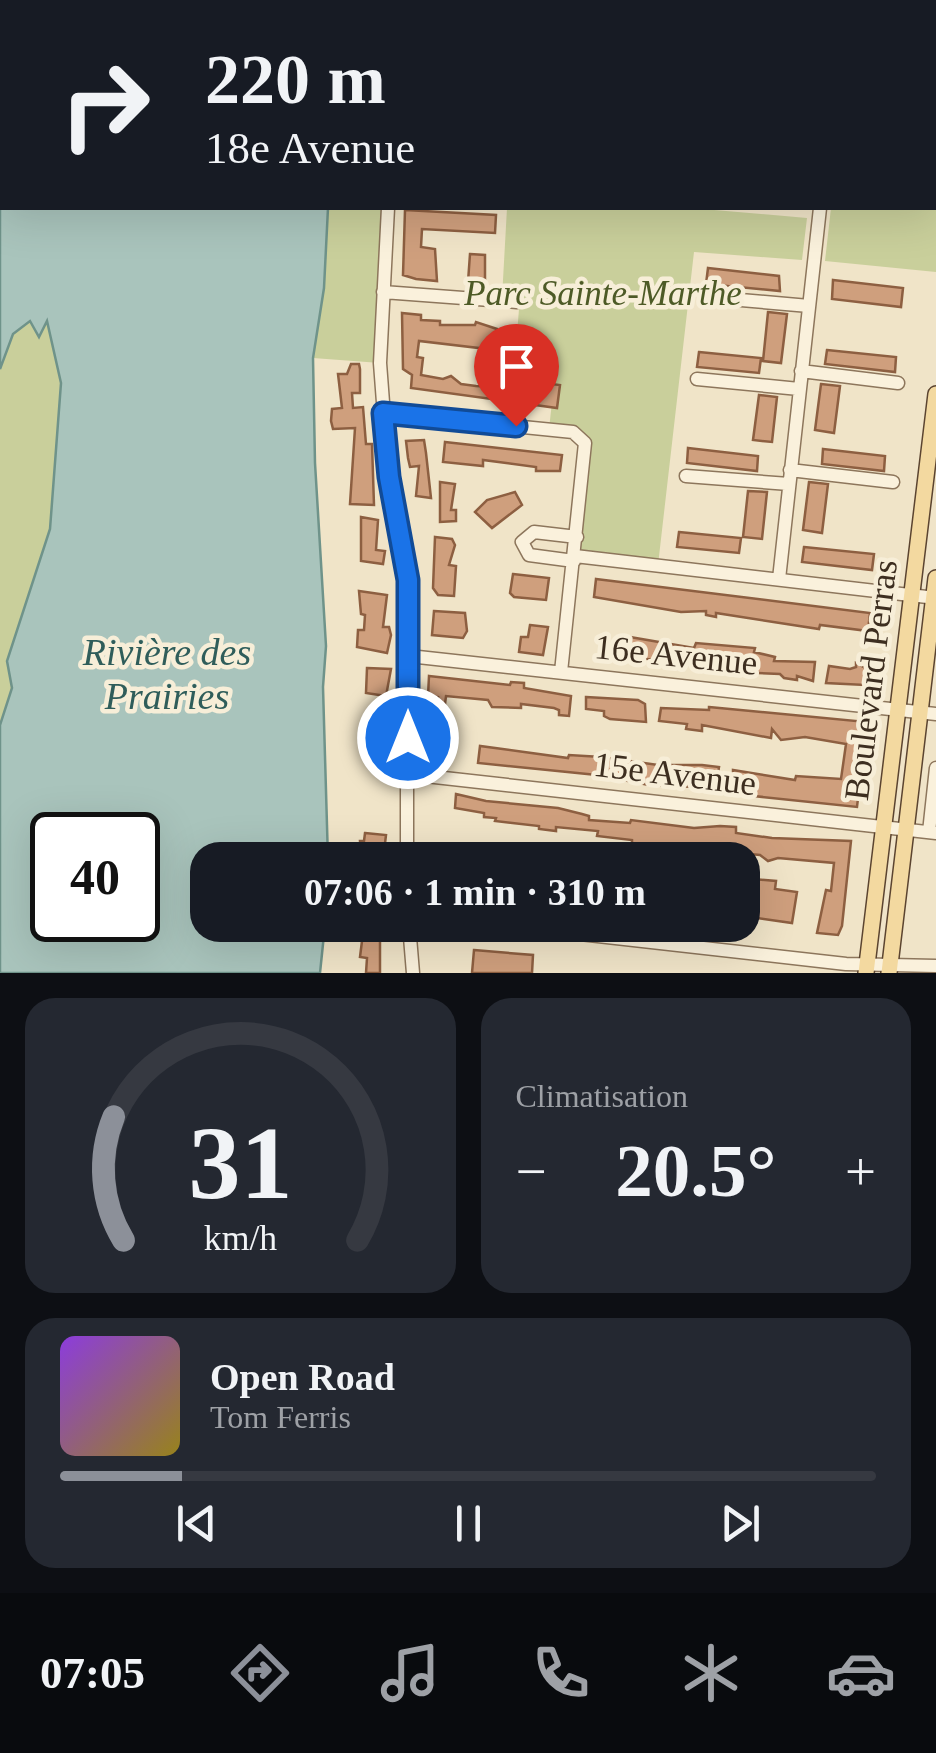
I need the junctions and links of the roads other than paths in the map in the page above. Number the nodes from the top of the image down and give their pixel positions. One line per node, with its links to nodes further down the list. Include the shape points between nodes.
1 (509, 0): 2 (street)
2 (520, 0)
3 (388, 210): 5 (street)
4 (820, 210): 8 (street)
5 (384, 292): 7 (street); 14 (street)
6 (706, 297): 8 (street)
7 (517, 302)
8 (809, 306): 9 (street)
9 (801, 371): 11 (street); 12 (street)
10 (697, 379): 12 (street)
11 (898, 383)
12 (799, 389): 16 (street)
13 (936, 394): 22 (main road, Boulevard Perras)
14 (383, 413): 18 (street, via 573,432 586,449); 24 (street, via 408,580)
15 (686, 476): 16 (street)
16 (789, 477): 17 (street); 21 (street)
17 (893, 482)
18 (577, 536): 19 (street); 19 (street, via 534,532 522,542 529,555)
19 (575, 558): 21 (street); 25 (street)
20 (936, 578): 23 (main road, Boulevard Perras)
21 (779, 579): 22 (street)
22 (912, 597): 23 (street); 26 (main road, Boulevard Perras)
23 (935, 598): 27 (main road, Boulevard Perras)
24 (409, 656): 25 (street, 16e Avenue); 29 (street)
25 (561, 672): 26 (street, 16e Avenue)
26 (897, 709): 27 (street, 16e Avenue); 30 (main road, Boulevard Perras)
27 (928, 713): 31 (main road, Boulevard Perras)
28 (936, 768): 32 (street)
29 (408, 774): 30 (street, 15e Avenue); 33 (street)
30 (883, 828): 31 (street, 15e Avenue); 37 (main road, Boulevard Perras)
31 (905, 830): 32 (street, 15e Avenue); 38 (main road, Boulevard Perras)
32 (933, 832)
33 (407, 842)
34 (411, 942): 39 (street)
35 (640, 942): 37 (street)
36 (936, 966): 38 (street)
37 (866, 969): 38 (street)
38 (889, 970)
39 (413, 973)

